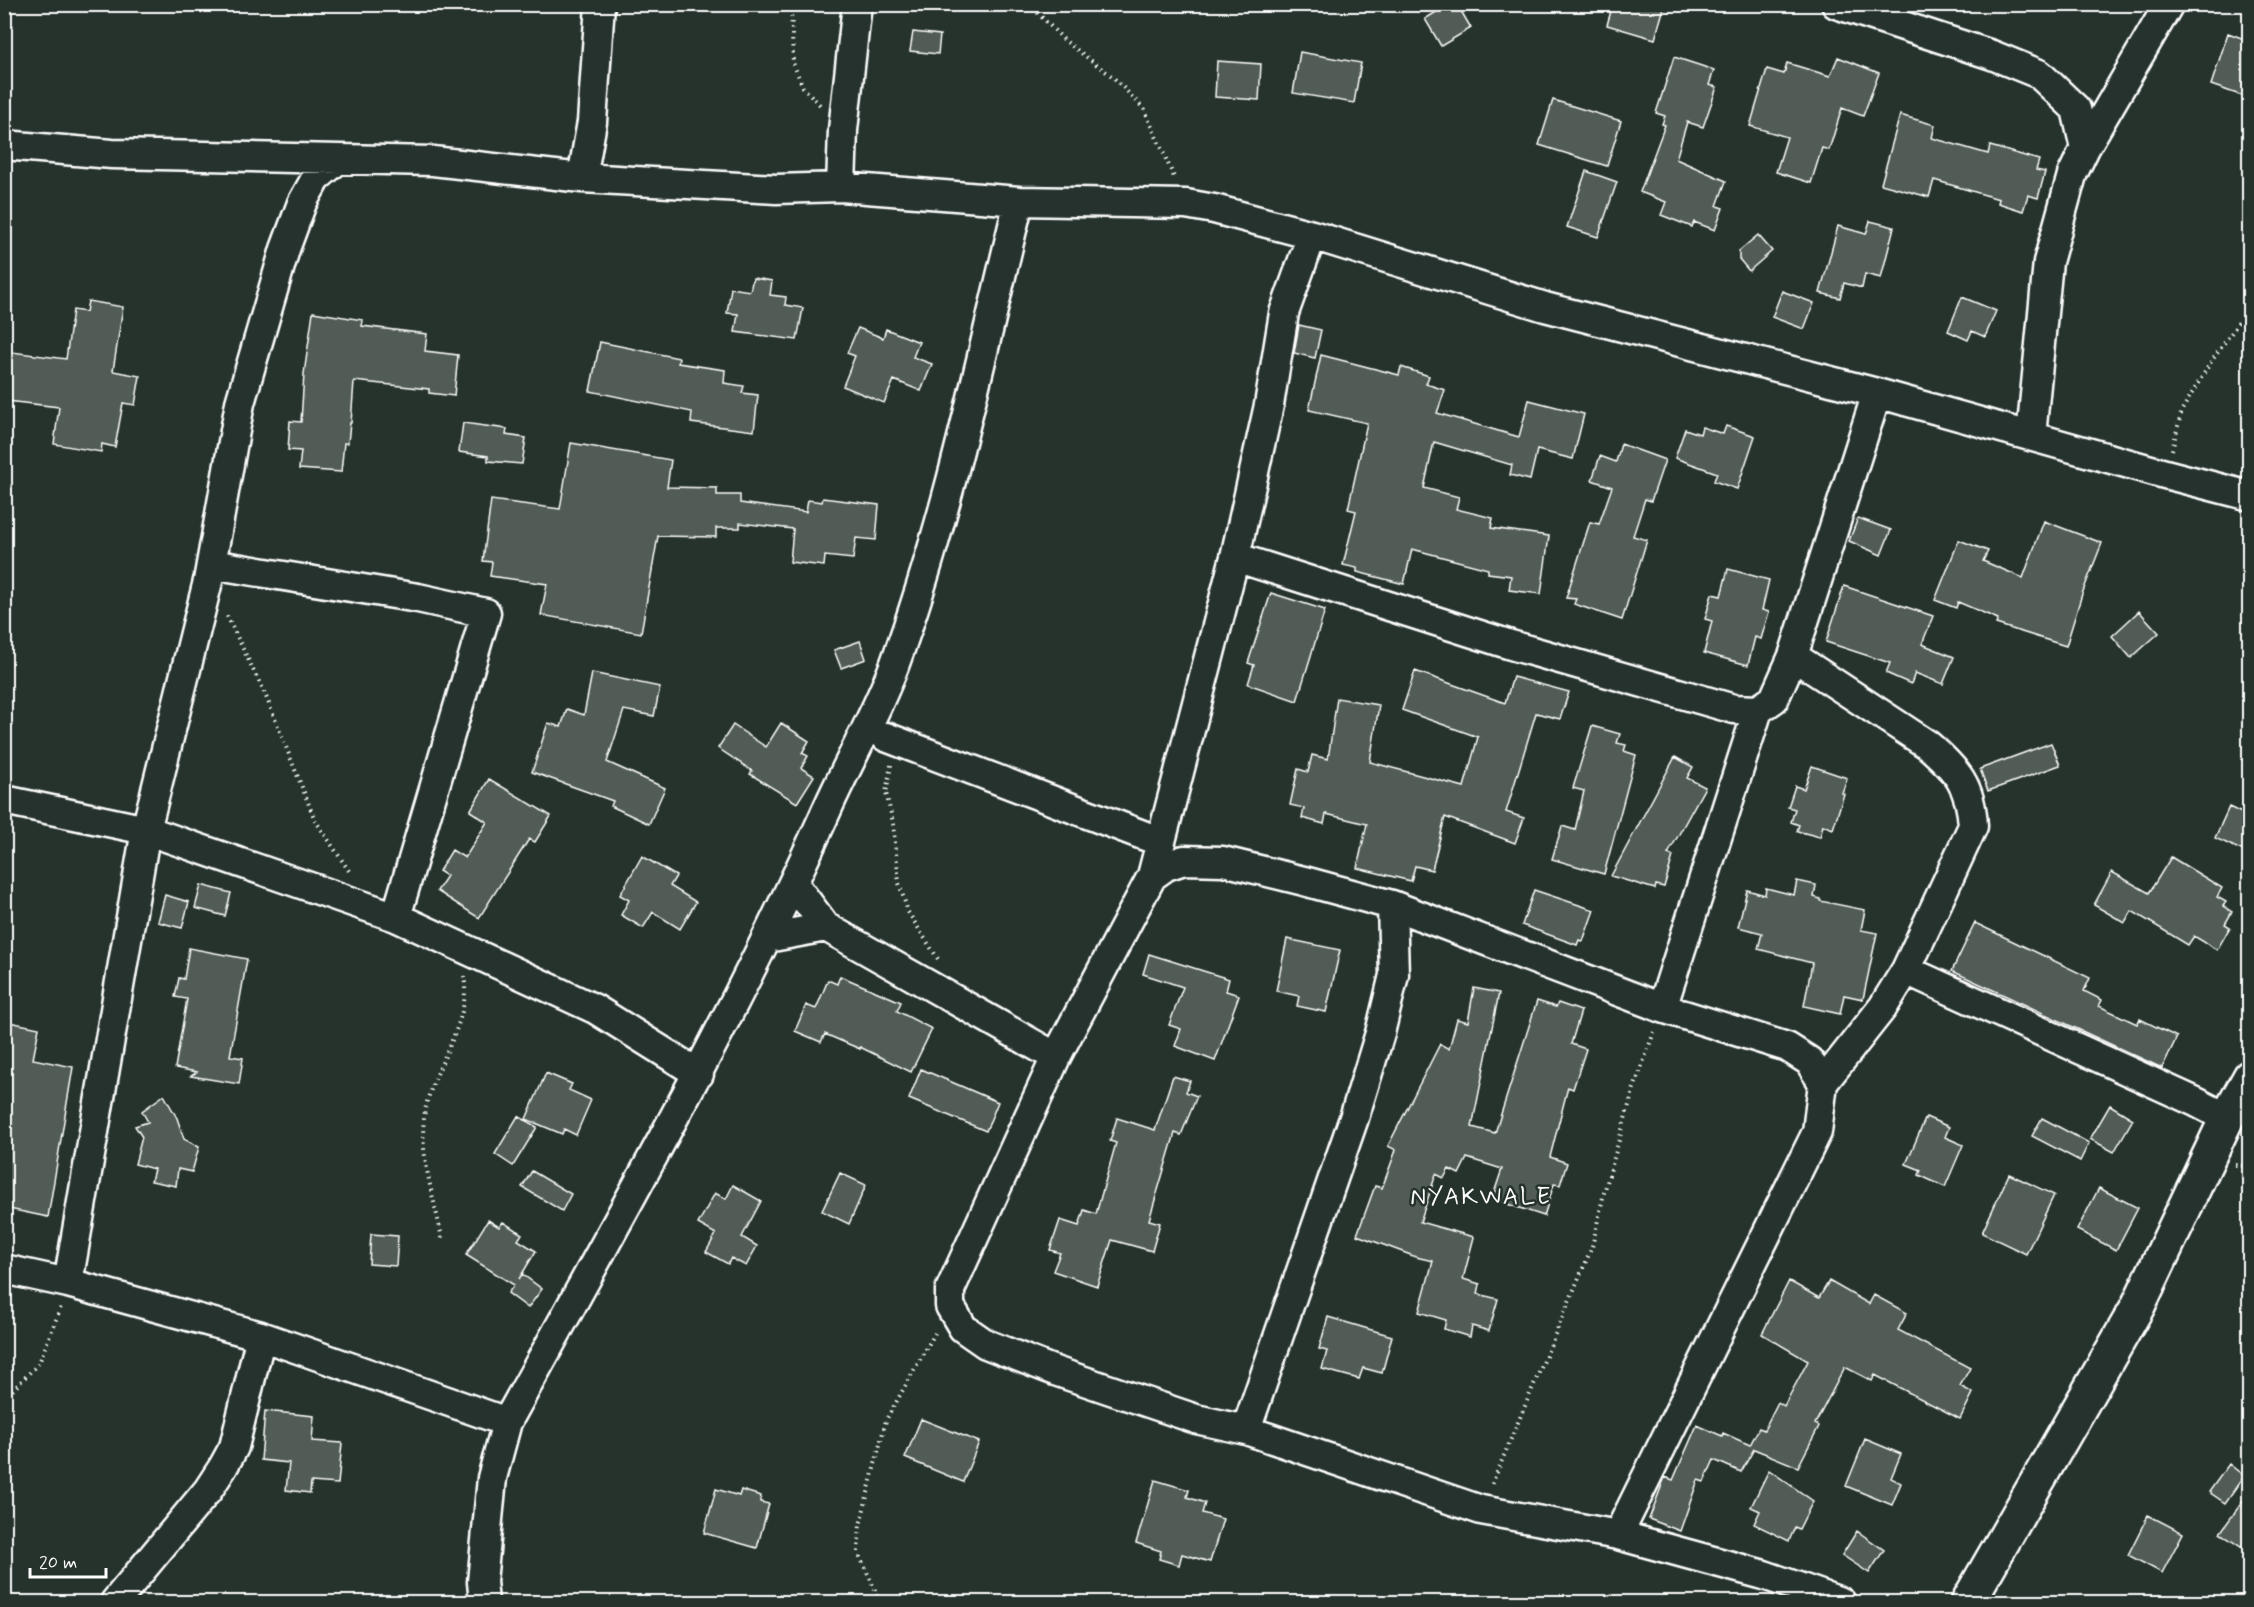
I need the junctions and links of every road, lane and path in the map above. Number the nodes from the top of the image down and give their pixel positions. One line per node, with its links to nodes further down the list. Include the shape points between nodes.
1 (600, 4): 11 (street, via 592,122)
2 (791, 4): 7 (path, via 793,63 803,87)
3 (857, 4): 7 (street)
4 (1029, 4): 14 (path, via 1064,40 1113,77 1144,110)
5 (1836, 4): 9 (street, via 2039,74 2076,109)
6 (2169, 4): 9 (street)
7 (843, 130): 12 (street)
8 (4, 145): 10 (street, via 112,154)
9 (2085, 148): 18 (street, via 2072,175 2048,262)
10 (337, 160): 11 (street, via 433,161); 22 (street, via 316,178 285,249 240,403)
11 (582, 178): 12 (street, via 776,189)
12 (841, 187): 13 (street)
13 (1019, 201): 14 (street); 31 (street, via 942,515 893,666)
14 (1186, 204): 15 (street)
15 (1312, 235): 17 (street, via 1545,307); 21 (street, via 1284,313 1269,405)
16 (2250, 306): 19 (path, via 2182,410)
17 (1877, 393): 18 (street); 23 (street)
18 (2031, 436): 19 (street)
19 (2165, 474): 20 (street)
20 (2250, 496)
21 (1234, 557): 24 (street, via 1511,645 1734,709); 28 (street)
22 (210, 572): 27 (street); 29 (path, via 265,694 315,820); 33 (street, via 418,598 486,613)
23 (1793, 656): 24 (street, via 1774,699); 37 (street, via 1928,745 1947,762 1972,804 1973,826)
24 (1758, 710): 39 (street)
25 (886, 737): 28 (street); 38 (path, via 892,756 886,793 899,883 908,912 940,962)
26 (4, 800): 27 (street)
27 (146, 830): 33 (street); 47 (street)
28 (1161, 842): 30 (street)
29 (349, 872)
30 (1152, 876): 32 (street, via 1184,860 1223,861); 40 (street)
31 (794, 884): 34 (street); 35 (street)
32 (1392, 905): 39 (street); 52 (street, via 1394,975 1380,1032)
33 (396, 917): 36 (street)
34 (826, 927): 35 (street); 38 (street)
35 (768, 938): 41 (street)
36 (458, 946): 41 (street, via 595,1009); 45 (path, via 466,991 455,1033 433,1083 423,1131)
37 (1906, 970): 43 (street, via 1883,1007); 44 (street)
38 (945, 995): 40 (street)
39 (1662, 1008): 43 (street, via 1787,1047 1809,1061); 53 (path, via 1633,1092 1592,1247)
40 (1056, 1057): 48 (street, via 950,1290)
41 (699, 1074): 51 (street)
42 (2250, 1077): 44 (street)
43 (1823, 1083): 54 (street, via 1817,1132)
44 (2227, 1118): 59 (street, via 2138,1306)
45 (442, 1238)
46 (4, 1269): 47 (street)
47 (69, 1283): 49 (street); 50 (path, via 39,1363)
48 (950, 1306): 52 (street, via 963,1328 986,1344 1196,1419); 57 (path, via 886,1420 858,1551)
49 (261, 1336): 51 (street); 55 (street, via 234,1447 224,1467)
50 (4, 1399)
51 (507, 1422): 56 (street, via 492,1478 482,1581)
52 (1246, 1430): 53 (street)
53 (1481, 1510): 54 (street)
54 (1618, 1535): 58 (street, via 1764,1575)
55 (115, 1602)
56 (484, 1602)
57 (878, 1602)
58 (1841, 1602)
59 (1968, 1602)

